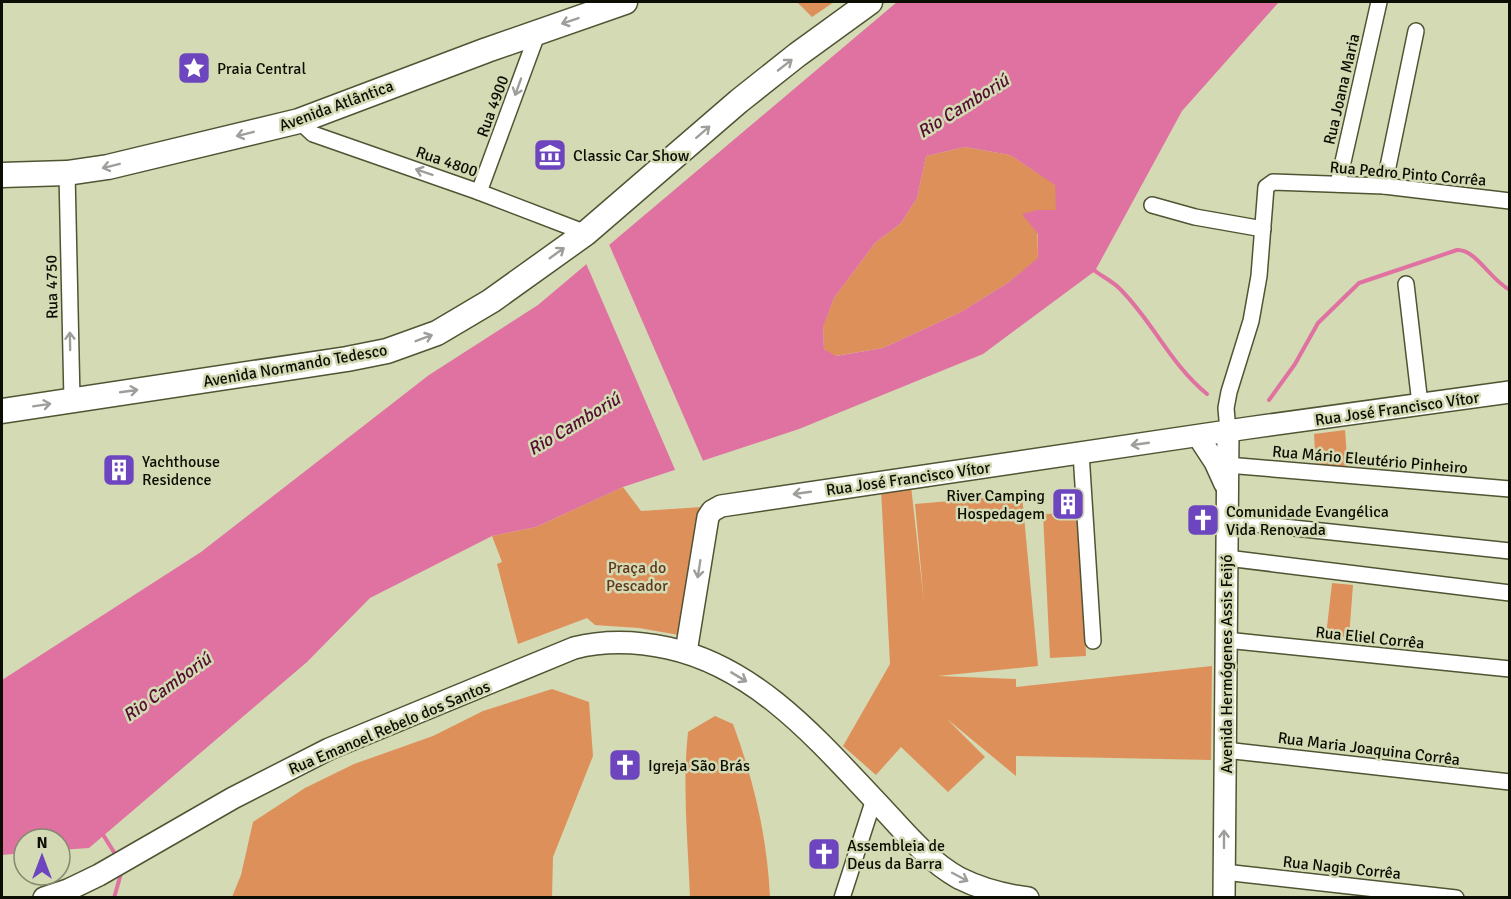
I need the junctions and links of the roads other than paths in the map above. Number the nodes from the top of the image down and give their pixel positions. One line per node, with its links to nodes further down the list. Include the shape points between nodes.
1 (625, 2): 5 (main road, Avenida Atlântica, one-way to 5)
2 (870, 2): 15 (main road, Avenida Normando Tedesco, one-way to 2, via 739,101)
3 (1379, 2): 9 (street, Rua Joana Maria)
4 (1416, 31): 10 (street)
5 (538, 32): 6 (main road, Avenida Atlântica); 11 (street, Rua 4900, one-way to 11)
6 (299, 121): 7 (main road, Avenida Atlântica, one-way to 7, via 108,167); 11 (street, Rua 4800, one-way to 6, via 314,134)
7 (67, 172): 8 (main road, Avenida Atlântica); 18 (street, Rua 4750, one-way to 7)
8 (2, 175)
9 (1338, 184): 10 (street, Rua Pedro Pinto Corrêa); 14 (street, Rua Pedro Pinto Corrêa, via 1269,184)
10 (1384, 186): 12 (street, Rua Pedro Pinto Corrêa)
11 (479, 192): 15 (street, Rua 4800)
12 (1509, 201)
13 (1152, 205): 14 (street, via 1206,220)
14 (1263, 229): 22 (street, Rua Pedro Pinto Corrêa, via 1255,301 1226,408)
15 (586, 233): 18 (main road, Avenida Normando Tedesco, one-way to 15, via 387,351 437,333 491,301)
16 (1406, 284): 19 (street)
17 (1509, 392): 19 (main road, Rua José Francisco Vítor)
18 (72, 400): 20 (main road, Avenida Normando Tedesco, one-way to 18)
19 (1419, 404): 22 (main road, Rua José Francisco Vítor)
20 (2, 411)
21 (1198, 436): 22 (main road, Rua José Francisco Vítor); 23 (main road, Rua José Francisco Vítor, one-way to 23); 25 (main road)
22 (1233, 443): 24 (street, Rua Mário Eleutério Pinheiro); 25 (main road, Avenida Hermógenes Assis Feijó)
23 (1081, 453): 31 (street); 32 (main road, Rua José Francisco Vítor, one-way to 32, via 721,506 708,517)
24 (1509, 489)
25 (1227, 490): 26 (main road, Avenida Hermógenes Assis Feijó)
26 (1227, 521): 27 (street); 28 (main road, Avenida Hermógenes Assis Feijó)
27 (1509, 551)
28 (1227, 558): 29 (street); 30 (main road, Avenida Hermógenes Assis Feijó)
29 (1509, 593)
30 (1226, 640): 33 (street, Rua Eliel Corrêa); 34 (main road, Avenida Hermógenes Assis Feijó)
31 (1093, 641)
32 (686, 652): 36 (main road, Rua Emanoel Rebelo dos Santos, one-way to 36, via 735,674 783,708); 38 (main road, Rua Emanoel Rebelo dos Santos, via 610,641 574,648 329,749 99,875)
33 (1509, 669)
34 (1225, 750): 35 (street, Rua Maria Joaquina Corrêa); 37 (main road, Avenida Hermógenes Assis Feijó, one-way to 34)
35 (1509, 782)
36 (874, 799): 39 (street); 40 (main road, Rua Emanoel Rebelo dos Santos, one-way to 40, via 938,864 979,887)
37 (1220, 888): 41 (street, Rua Nagib Corrêa)
38 (44, 897)
39 (842, 897)
40 (1028, 897)
41 (1456, 897)

